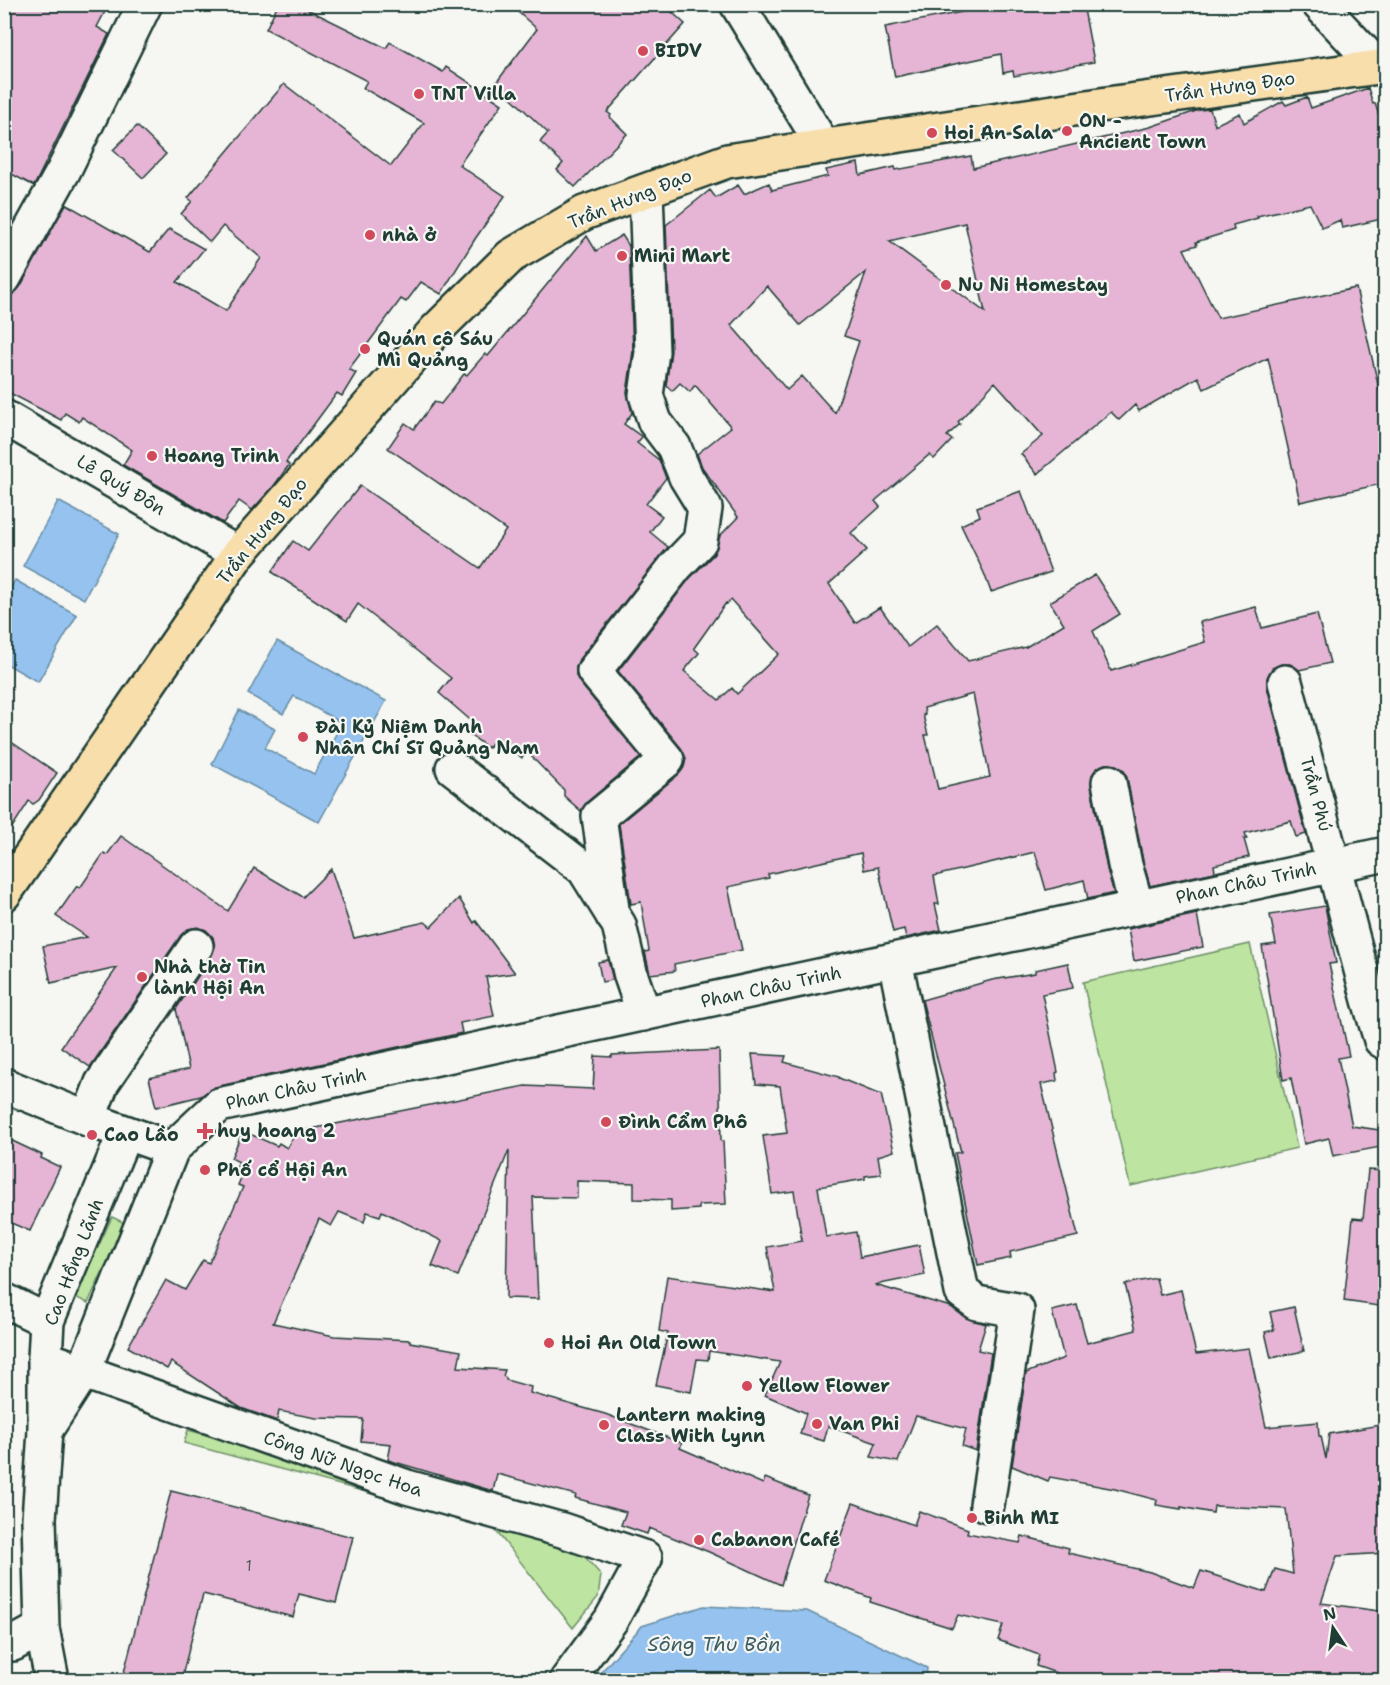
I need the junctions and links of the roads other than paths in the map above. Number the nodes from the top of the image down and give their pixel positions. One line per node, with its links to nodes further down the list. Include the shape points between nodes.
1 (145, 4): 7 (street, via 64,170)
2 (737, 4): 5 (street)
3 (1319, 4): 4 (street)
4 (1382, 67): 5 (main road, Trần Hưng Đạo)
5 (824, 147): 6 (main road, Trần Hưng Đạo, via 727,161)
6 (646, 191): 9 (main road, Trần Hưng Đạo, via 584,213 511,256 436,330); 17 (street, via 652,352 646,395 655,423 674,447 705,508 699,541 594,671 667,760 599,816)
7 (4, 278)
8 (4, 417): 9 (street, Lê Quý Đôn)
9 (238, 554): 15 (main road, Trần Hưng Đạo)
10 (1285, 682): 14 (street, Trần Phú)
11 (453, 768): 17 (street, via 584,869)
12 (1109, 782): 16 (street)
13 (1386, 854): 14 (street, Phan Châu Trinh)
14 (1335, 865): 16 (street, Phan Châu Trinh); 21 (street, Trần Phú, via 1369,1000 1381,1040)
15 (4, 894)
16 (1137, 907): 19 (street, Phan Châu Trinh)
17 (613, 915): 20 (street)
18 (196, 946): 23 (street, via 102,1083)
19 (895, 960): 20 (street, Phan Châu Trinh); 31 (street, via 962,1292 977,1303 1017,1310)
20 (644, 1014): 25 (street, Phan Châu Trinh, via 219,1105)
21 (1386, 1043)
22 (4, 1085): 23 (street)
23 (88, 1119): 24 (street)
24 (125, 1133): 25 (street); 27 (street, Cao Hồng Lãnh)
25 (172, 1149): 29 (street, Cao Hồng Lãnh)
26 (4, 1300): 27 (street)
27 (47, 1321): 28 (street, Cao Hồng Lãnh)
28 (45, 1358): 29 (street, Công Nữ Ngọc Hoa); 30 (street, Cao Hồng Lãnh)
29 (83, 1372): 30 (street, Cao Hồng Lãnh); 35 (street, Công Nữ Ngọc Hoa, via 406,1487 562,1530 645,1558 611,1620)
30 (45, 1431): 32 (street, Cao Hồng Lãnh, via 39,1519)
31 (987, 1505)
32 (42, 1628): 33 (street, via 13,1644); 34 (street, Cao Hồng Lãnh)
33 (4, 1643)
34 (52, 1680)
35 (567, 1680)

